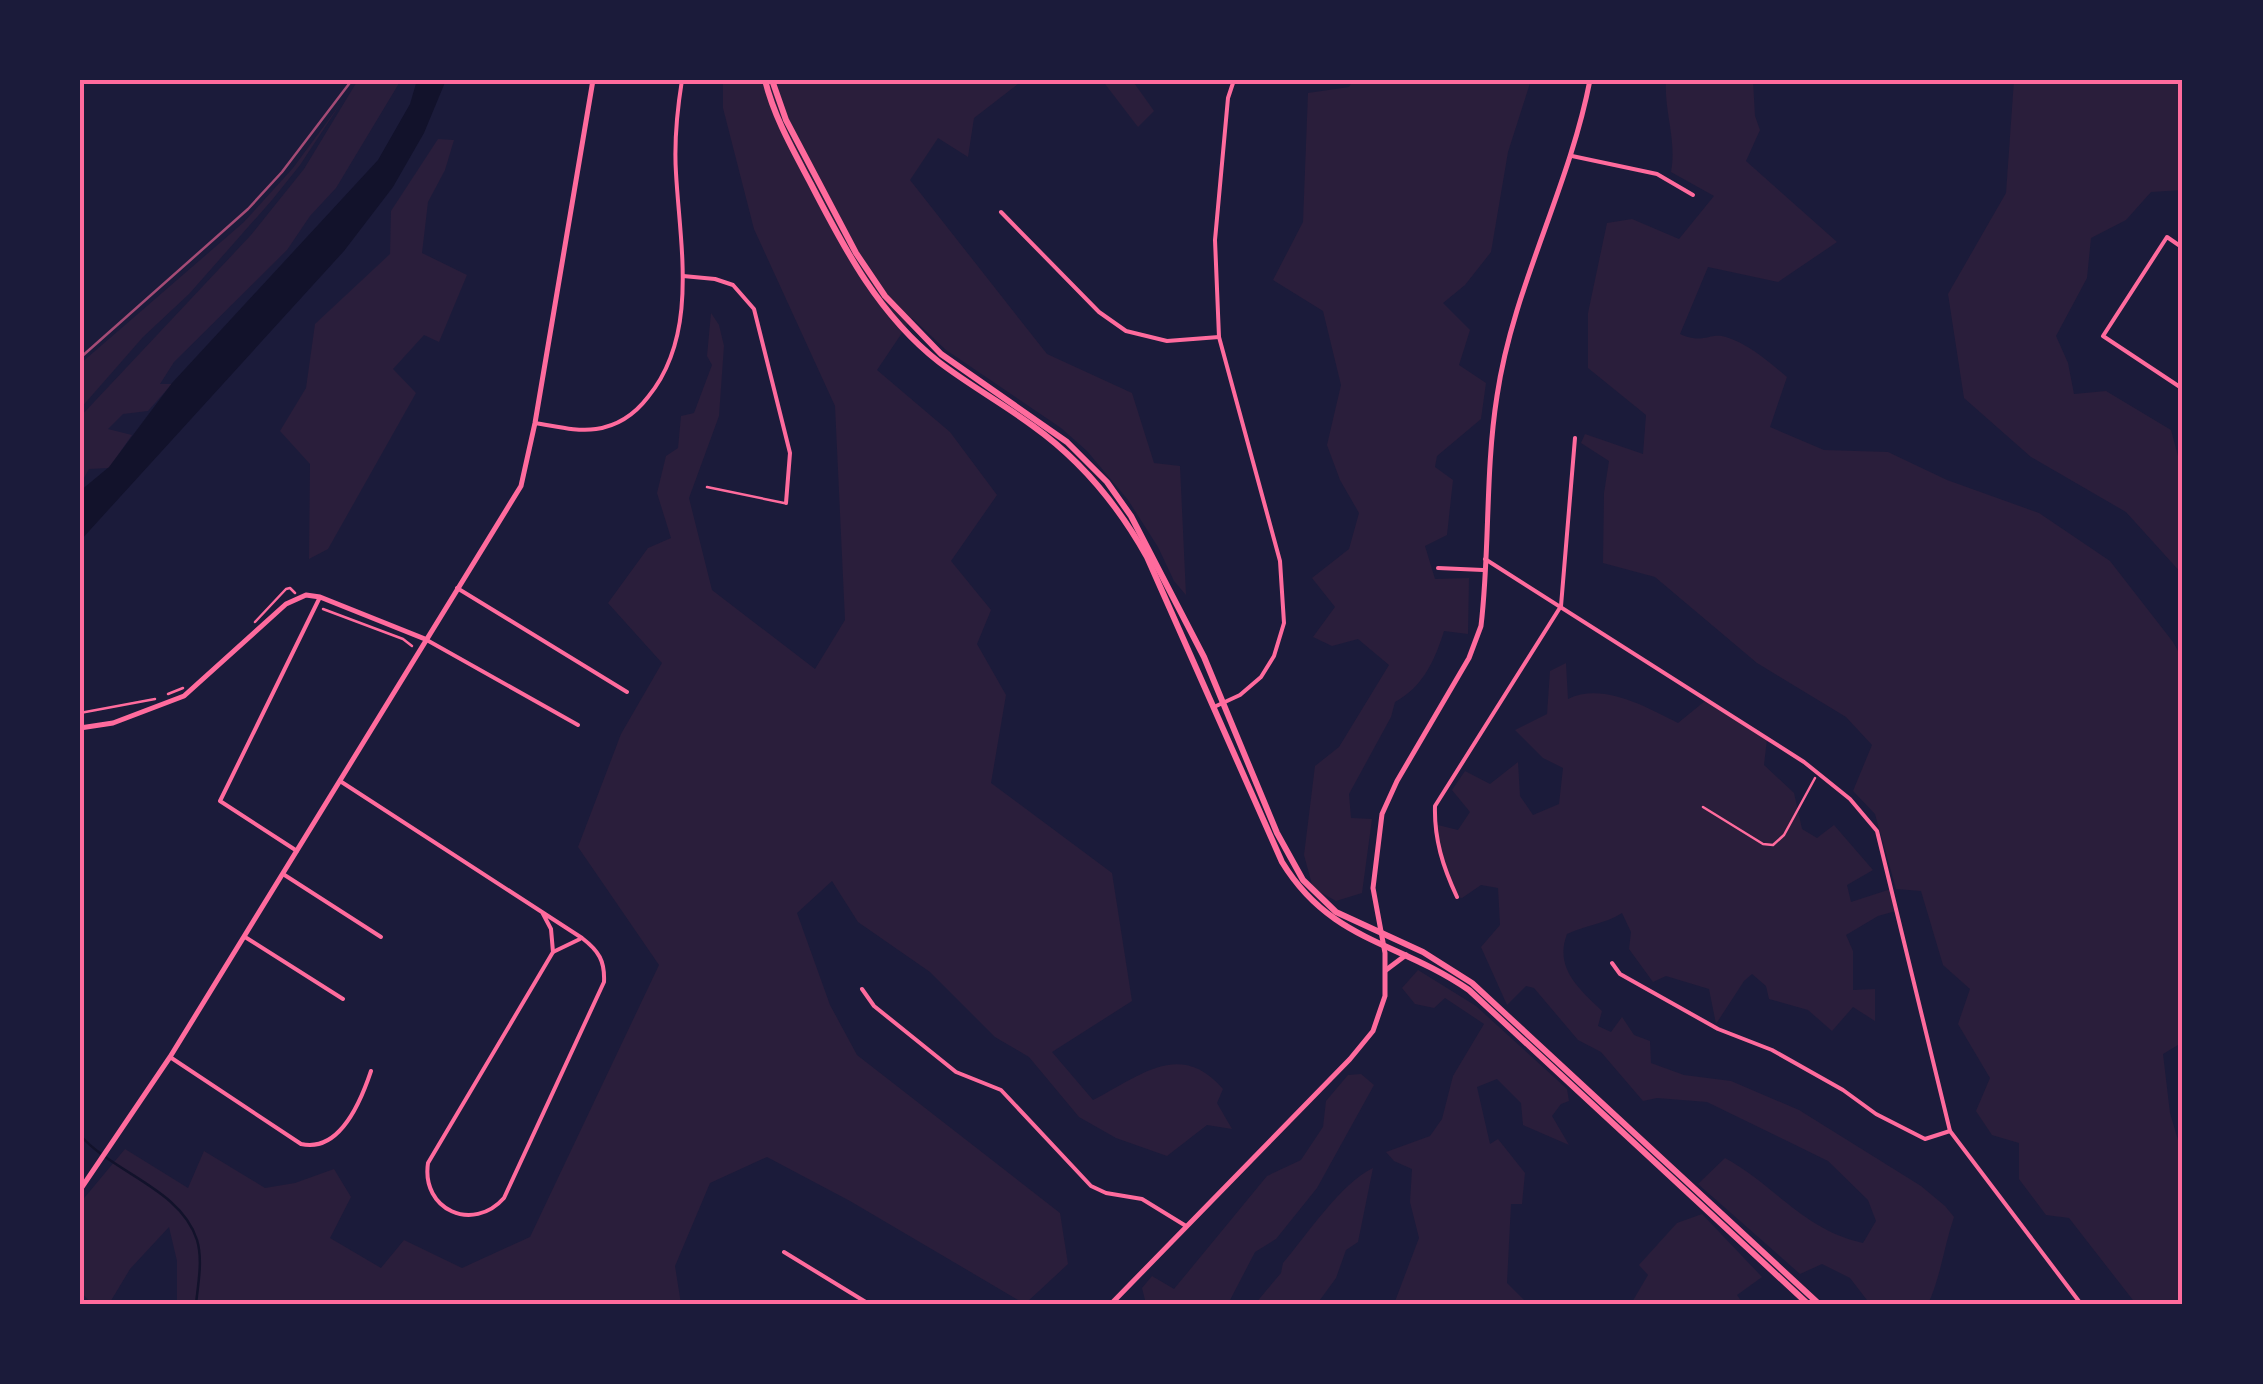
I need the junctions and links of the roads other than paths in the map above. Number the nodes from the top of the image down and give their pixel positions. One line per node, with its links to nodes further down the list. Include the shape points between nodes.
1 (593, 80): 13 (street)
2 (682, 80): 10 (street, via 676,170)
3 (768, 80): 25 (main road, via 885,296 940,354 1067,442 1121,501 1155,557); 26 (main road, via 787,139 850,259 890,314 937,360 1050,438 1116,506 1147,557)
4 (1234, 80): 11 (street, via 1214,240)
5 (1590, 80): 6 (street)
6 (1572, 156): 7 (street, via 1657,174); 17 (street, via 1520,293 1497,396)
7 (1693, 195)
8 (1000, 212): 11 (street, via 1126,331 1167,341)
9 (2183, 248): 12 (street, via 2167,237 2103,336)
10 (683, 276): 13 (street, via 672,356 639,408 598,429); 16 (street, via 732,285 754,310 790,454)
11 (1219, 337): 25 (street, via 1280,562 1284,624 1268,667 1248,690)
12 (2183, 389)
13 (535, 423): 20 (street, via 521,486)
14 (1575, 438): 22 (street)
15 (707, 487): 16 (street)
16 (786, 504)
17 (1484, 558): 19 (street); 22 (street)
18 (1438, 568): 19 (street)
19 (1484, 570): 34 (street, via 1476,641 1382,814 1372,888)
20 (457, 588): 23 (street); 24 (street)
21 (320, 598): 23 (street); 28 (street, via 286,604 184,696); 30 (street, via 220,802)
22 (1560, 606): 32 (street, via 1435,806 1441,862); 47 (street, via 1818,772 1876,832)
23 (425, 639): 27 (street); 29 (street)
24 (628, 692)
25 (1223, 704): 26 (street); 34 (main road, via 1293,866 1336,912)
26 (1214, 707): 38 (main road, via 1294,881 1320,910)
27 (578, 725)
28 (80, 728)
29 (340, 781): 30 (street); 33 (street)
30 (297, 851): 31 (street)
31 (283, 874): 35 (street); 36 (street)
32 (1456, 897)
33 (542, 912): 37 (street); 39 (street)
34 (1380, 933): 38 (street); 54 (main road, via 1472,983)
35 (244, 937): 44 (street); 45 (street)
36 (381, 937)
37 (582, 938): 39 (street); 39 (street, via 605,965 604,982 504,1198 482,1214 457,1214 431,1193 428,1163)
38 (1383, 945): 40 (main road); 42 (street)
39 (553, 952)
40 (1406, 955): 42 (street); 53 (main road, via 1488,1006)
41 (1612, 964): 47 (street, via 1900,1128 1926,1138)
42 (1386, 970): 49 (street, via 1381,1010 1366,1041)
43 (862, 990): 49 (street, via 956,1072 1001,1090 1091,1186 1142,1199)
44 (342, 999)
45 (170, 1056): 46 (street, via 301,1144 314,1146 338,1133); 48 (street)
46 (371, 1070)
47 (1950, 1131): 55 (street)
48 (80, 1190)
49 (1186, 1226): 52 (street)
50 (784, 1252): 51 (street)
51 (870, 1304)
52 (1112, 1304)
53 (1808, 1304)
54 (1819, 1304)
55 (2081, 1304)

